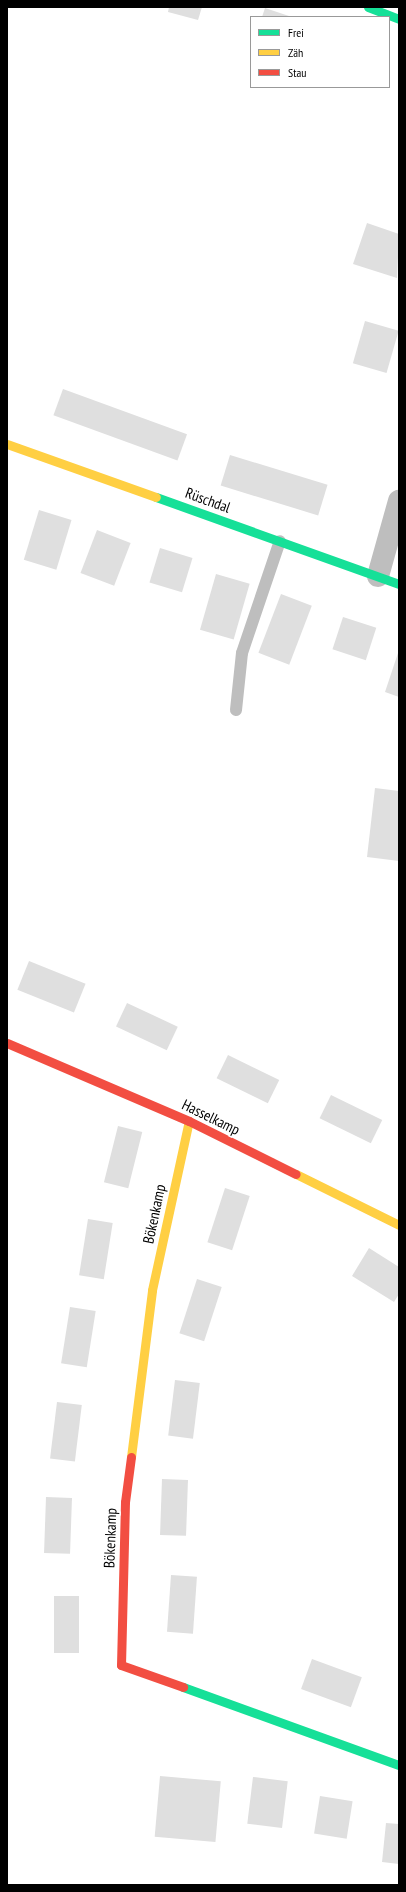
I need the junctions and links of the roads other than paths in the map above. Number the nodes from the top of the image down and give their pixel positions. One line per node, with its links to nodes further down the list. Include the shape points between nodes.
1 (368, 7): 2 (street)
2 (399, 19)
3 (7, 444): 5 (street, Rüschdal)
4 (399, 501): 6 (street)
5 (280, 541): 6 (street, Rüschdal); 8 (lane, via 242,653)
6 (378, 576): 7 (street, Rüschdal)
7 (399, 584)
8 (236, 710)
9 (7, 1043): 10 (street, Hasselkamp)
10 (188, 1121): 11 (street, Hasselkamp); 12 (street, Bökenkamp, via 152,1290 125,1502 121,1665)
11 (399, 1225)
12 (399, 1765)

